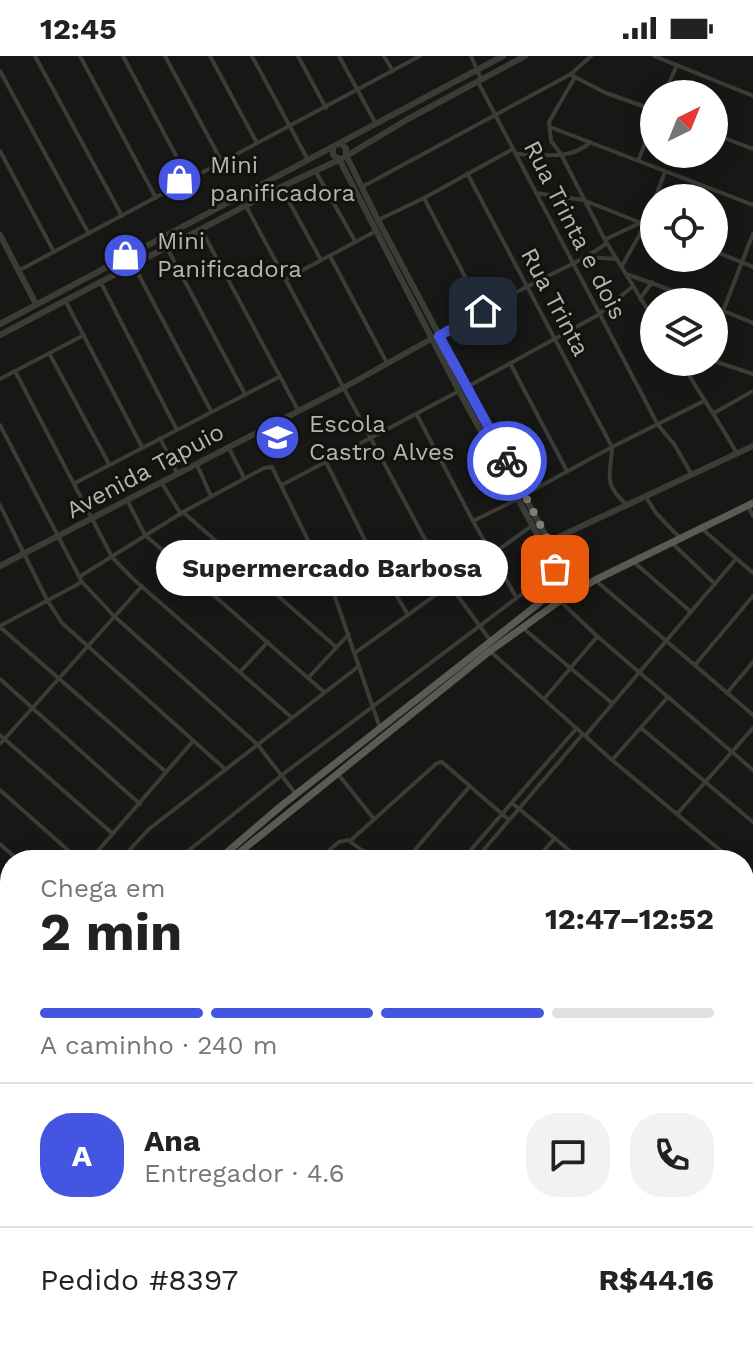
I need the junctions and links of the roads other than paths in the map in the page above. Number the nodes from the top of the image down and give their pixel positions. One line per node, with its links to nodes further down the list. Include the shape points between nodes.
1 (35, 56): 62 (street)
2 (80, 56): 57 (street)
3 (123, 56): 51 (street)
4 (165, 56): 46 (street)
5 (210, 56): 34 (street)
6 (252, 56): 29 (street)
7 (298, 56): 26 (street)
8 (339, 56): 23 (street)
9 (384, 56): 19 (street)
10 (420, 56): 19 (street)
11 (471, 56): 17 (street, Rua Trinta e dois)
12 (503, 56): 17 (street)
13 (525, 56): 22 (street)
14 (591, 56): 20 (street)
15 (654, 56): 16 (street)
16 (677, 65): 21 (street); 24 (street)
17 (477, 70): 22 (street, Rua Trinta e dois); 28 (street)
18 (0, 71): 69 (street)
19 (393, 71): 23 (street)
20 (573, 76): 25 (street); 27 (street); 30 (street)
21 (670, 80)
22 (480, 81): 27 (street, Rua Trinta e dois); 31 (street)
23 (358, 91): 26 (street); 28 (street)
24 (753, 96)
25 (640, 105)
26 (326, 108): 29 (street)
27 (495, 116): 39 (street, Rua Trinta e dois); 55 (street)
28 (376, 125): 31 (street); 35 (street)
29 (290, 126): 34 (street); 44 (street)
30 (549, 126): 33 (street); 40 (street, via 551,141)
31 (372, 139): 41 (street)
32 (728, 139): 37 (street)
33 (590, 141): 40 (street, via 578,151); 45 (street)
34 (257, 143): 46 (street)
35 (341, 144): 36 (street); 41 (street)
36 (333, 148): 43 (street); 44 (street)
37 (753, 149)
38 (0, 151): 75 (street)
39 (514, 151): 40 (street); 49 (street); 56 (street, Rua Trinta e dois)
40 (561, 154): 59 (street)
41 (346, 155): 43 (street); 50 (street)
42 (640, 156): 45 (street)
43 (339, 159): 47 (street); 52 (street)
44 (308, 161): 98 (street)
45 (638, 161): 48 (street)
46 (222, 162): 51 (street)
47 (315, 170): 54 (street); 73 (street)
48 (665, 172): 53 (street); 60 (street)
49 (467, 173): 58 (street); 91 (street, Rua Trinta)
50 (358, 179): 52 (street); 55 (street)
51 (189, 180): 57 (street)
52 (350, 183): 68 (street)
53 (660, 184)
54 (281, 187): 61 (street); 80 (street)
55 (362, 187): 63 (street)
56 (536, 193): 59 (street); 83 (street, Rua Trinta e dois)
57 (156, 198): 62 (street)
58 (424, 198): 63 (street); 99 (street)
59 (583, 200): 64 (street); 72 (street)
60 (753, 205)
61 (246, 206): 67 (street); 88 (street)
62 (122, 216): 69 (street)
63 (378, 220): 106 (street)
64 (640, 223)
65 (640, 225): 72 (street, Avenida Tapuio)
66 (640, 228): 84 (street)
67 (201, 229): 74 (street); 118 (street)
68 (376, 231): 73 (street); 106 (street)
69 (89, 234): 75 (street)
70 (753, 234): 81 (street)
71 (0, 235): 86 (street)
72 (606, 241): 78 (street, Avenida Tapuio); 79 (street)
73 (355, 242): 76 (street)
74 (166, 247): 82 (street); 124 (street)
75 (54, 252): 86 (street)
76 (330, 256): 80 (street); 112 (street)
77 (728, 256): 81 (street)
78 (586, 257): 79 (street); 83 (street, Avenida Tapuio)
79 (616, 259): 84 (street)
80 (321, 260): 88 (street)
81 (742, 262): 85 (street); 95 (street)
82 (133, 264): 89 (street); 127 (street)
83 (572, 264): 91 (street, Avenida Tapuio); 102 (street, Rua Trinta e dois)
84 (621, 267): 87 (street)
85 (753, 267)
86 (18, 271): 98 (street)
87 (626, 274): 90 (street); 92 (street)
88 (285, 280): 121 (street)
89 (100, 282): 97 (street); 132 (street)
90 (652, 282): 93 (street); 94 (street)
91 (528, 286): 99 (street, Avenida Tapuio); 110 (street, Rua Trinta)
92 (633, 286): 96 (street); 102 (street)
93 (648, 288)
94 (668, 288)
95 (728, 298)
96 (640, 299)
97 (65, 300): 103 (street); 108 (street)
98 (36, 304): 103 (street); 104 (street)
99 (483, 311): 109 (street, Avenida Tapuio)
100 (728, 313): 105 (street)
101 (0, 314): 104 (street)
102 (598, 315): 110 (street); 131 (street, Rua Trinta e dois)
103 (32, 317): 107 (street)
104 (2, 323)
105 (753, 323)
106 (431, 327): 109 (street)
107 (0, 335)
108 (84, 335): 111 (street); 136 (street)
109 (436, 337): 112 (street, Avenida Tapuio); 120 (street); 122 (street)
110 (554, 339): 113 (street); 138 (street, Rua Trinta)
111 (49, 353): 115 (street); 142 (street)
112 (387, 363): 121 (street, Avenida Tapuio)
113 (510, 363): 120 (street); 143 (street)
114 (728, 366): 116 (street)
115 (15, 371): 119 (street); 148 (street)
116 (753, 374)
117 (689, 376): 125 (street)
118 (279, 377): 124 (street); 126 (street)
119 (0, 379)
120 (467, 387): 151 (street)
121 (343, 388): 126 (street, Avenida Tapuio); 134 (street)
122 (459, 391): 129 (street); 151 (street)
123 (753, 391): 128 (street)
124 (245, 394): 127 (street)
125 (704, 401): 128 (street); 131 (street)
126 (298, 410): 137 (street, Avenida Tapuio)
127 (211, 411): 132 (street)
128 (714, 413): 139 (street)
129 (417, 415): 134 (street); 160 (street)
130 (0, 425): 164 (street)
131 (658, 425): 138 (street); 145 (street, Rua Trinta e dois)
132 (177, 430): 133 (street)
133 (160, 438): 136 (street); 144 (street)
134 (369, 439): 140 (street); 181 (street)
135 (753, 446): 139 (street)
136 (143, 447): 142 (street)
137 (228, 447): 141 (street, Avenida Tapuio); 146 (street)
138 (612, 447): 143 (street); 156 (street, via 608,479)
139 (737, 454): 145 (street)
140 (326, 462): 149 (street); 168 (street)
141 (196, 463): 144 (street, Avenida Tapuio); 150 (street)
142 (109, 465): 148 (street)
143 (567, 471): 151 (street)
144 (177, 473): 147 (street, Avenida Tapuio)
145 (692, 475): 152 (street)
146 (244, 478): 149 (street, via 270,466); 150 (street)
147 (161, 481): 153 (street, Avenida Tapuio); 157 (street)
148 (75, 483): 159 (street)
149 (282, 485): 175 (street)
150 (211, 496): 157 (street)
151 (521, 497): 160 (street); 161 (street); 167 (street)
152 (646, 497): 156 (street); 165 (street)
153 (127, 500): 159 (street, Avenida Tapuio); 163 (street)
154 (751, 504): 158 (street); 162 (main road)
155 (0, 505): 169 (street)
156 (627, 505): 167 (street)
157 (182, 513): 163 (street); 202 (street)
158 (753, 516)
159 (92, 518): 164 (street, Avenida Tapuio); 171 (street)
160 (473, 521): 170 (street)
161 (533, 525): 167 (street); 170 (street)
162 (701, 528): 165 (main road); 172 (street)
163 (145, 535): 171 (street); 200 (street)
164 (60, 536): 169 (street, Avenida Tapuio); 179 (street)
165 (680, 538): 166 (main road)
166 (671, 542): 173 (main road); 182 (street)
167 (547, 543): 176 (street); 178 (street)
168 (370, 550): 175 (street); 192 (street)
169 (25, 554): 174 (street, Avenida Tapuio); 189 (street)
170 (492, 554): 181 (street); 187 (street)
171 (112, 557): 179 (street); 183 (street)
172 (736, 559): 177 (street); 182 (street)
173 (633, 561): 180 (main road); 190 (street)
174 (0, 566)
175 (325, 571): 196 (street)
176 (556, 573): 178 (main road); 184 (main road); 187 (street)
177 (753, 573)
178 (568, 578): 185 (main road)
179 (81, 579): 189 (street); 191 (street)
180 (595, 580): 185 (main road); 199 (street)
181 (449, 584): 192 (street); 193 (street)
182 (715, 584): 190 (street)
183 (142, 586): 191 (street); 210 (street)
184 (551, 586): 188 (main road); 198 (main road, via 542,601)
185 (572, 594): 188 (main road)
186 (753, 596): 206 (street)
187 (516, 597): 193 (street)
188 (560, 599): 195 (main road); 197 (street)
189 (47, 600): 194 (street); 201 (street)
190 (691, 612): 199 (street)
191 (114, 616): 201 (street); 230 (street)
192 (408, 616): 204 (street)
193 (478, 624): 198 (street); 220 (street)
194 (0, 626): 211 (street)
195 (522, 627): 203 (main road); 208 (street)
196 (349, 634): 202 (street); 204 (street)
197 (597, 636): 208 (street); 209 (street)
198 (490, 640): 223 (main road)
199 (666, 641): 206 (street); 209 (street)
200 (268, 642): 210 (street); 212 (street)
201 (87, 646): 211 (street); 229 (street)
202 (336, 647): 212 (street)
203 (490, 651): 217 (street); 236 (main road)
204 (356, 652): 207 (street)
205 (753, 662): 215 (street)
206 (695, 665): 215 (street)
207 (359, 666): 214 (street); 220 (street)
208 (570, 667): 217 (street); 218 (street)
209 (639, 671): 216 (street); 218 (street)
210 (240, 672): 222 (street)
211 (58, 677): 219 (street); 235 (street)
212 (308, 678): 214 (street)
213 (0, 679): 219 (street)
214 (324, 692): 222 (street)
215 (727, 693): 221 (street)
216 (668, 697): 225 (street); 231 (street)
217 (544, 699): 224 (street)
218 (613, 703): 227 (street)
219 (32, 708): 228 (street); 243 (street)
220 (372, 708): 223 (street); 237 (street)
221 (753, 715)
222 (291, 717): 230 (street)
223 (380, 728): 241 (main road)
224 (576, 728): 227 (street); 242 (street)
225 (641, 728): 232 (street); 238 (street)
226 (753, 728): 231 (street)
227 (584, 735): 232 (street); 244 (street)
228 (1, 739): 250 (street)
229 (194, 740): 233 (street); 235 (street)
230 (257, 744): 233 (street); 237 (street)
231 (732, 751): 234 (street); 238 (street)
232 (612, 760): 246 (street)
233 (225, 769): 255 (street)
234 (753, 770)
235 (166, 772): 243 (street)
236 (338, 774): 247 (street); 258 (main road)
237 (282, 775): 241 (street); 256 (street)
238 (705, 782): 246 (street); 249 (street)
239 (470, 786): 245 (street); 247 (street, via 437,763); 261 (street)
240 (0, 790): 253 (street)
241 (296, 794): 257 (main road)
242 (512, 802): 244 (street); 245 (street)
243 (140, 804): 250 (street)
244 (519, 809): 248 (street); 251 (street)
245 (502, 813): 248 (street); 262 (street)
246 (677, 814): 266 (street)
247 (374, 819): 252 (street)
248 (509, 820): 263 (street)
249 (753, 822)
250 (113, 834): 254 (street)
251 (555, 838): 264 (street); 265 (street)
252 (351, 840): 259 (street); 260 (street)
253 (68, 850)
254 (99, 850)
255 (129, 850)
256 (189, 850)
257 (230, 850)
258 (243, 850)
259 (330, 850)
260 (363, 850)
261 (415, 850)
262 (471, 850)
263 (484, 850)
264 (545, 850)
265 (569, 850)
266 (720, 850)

